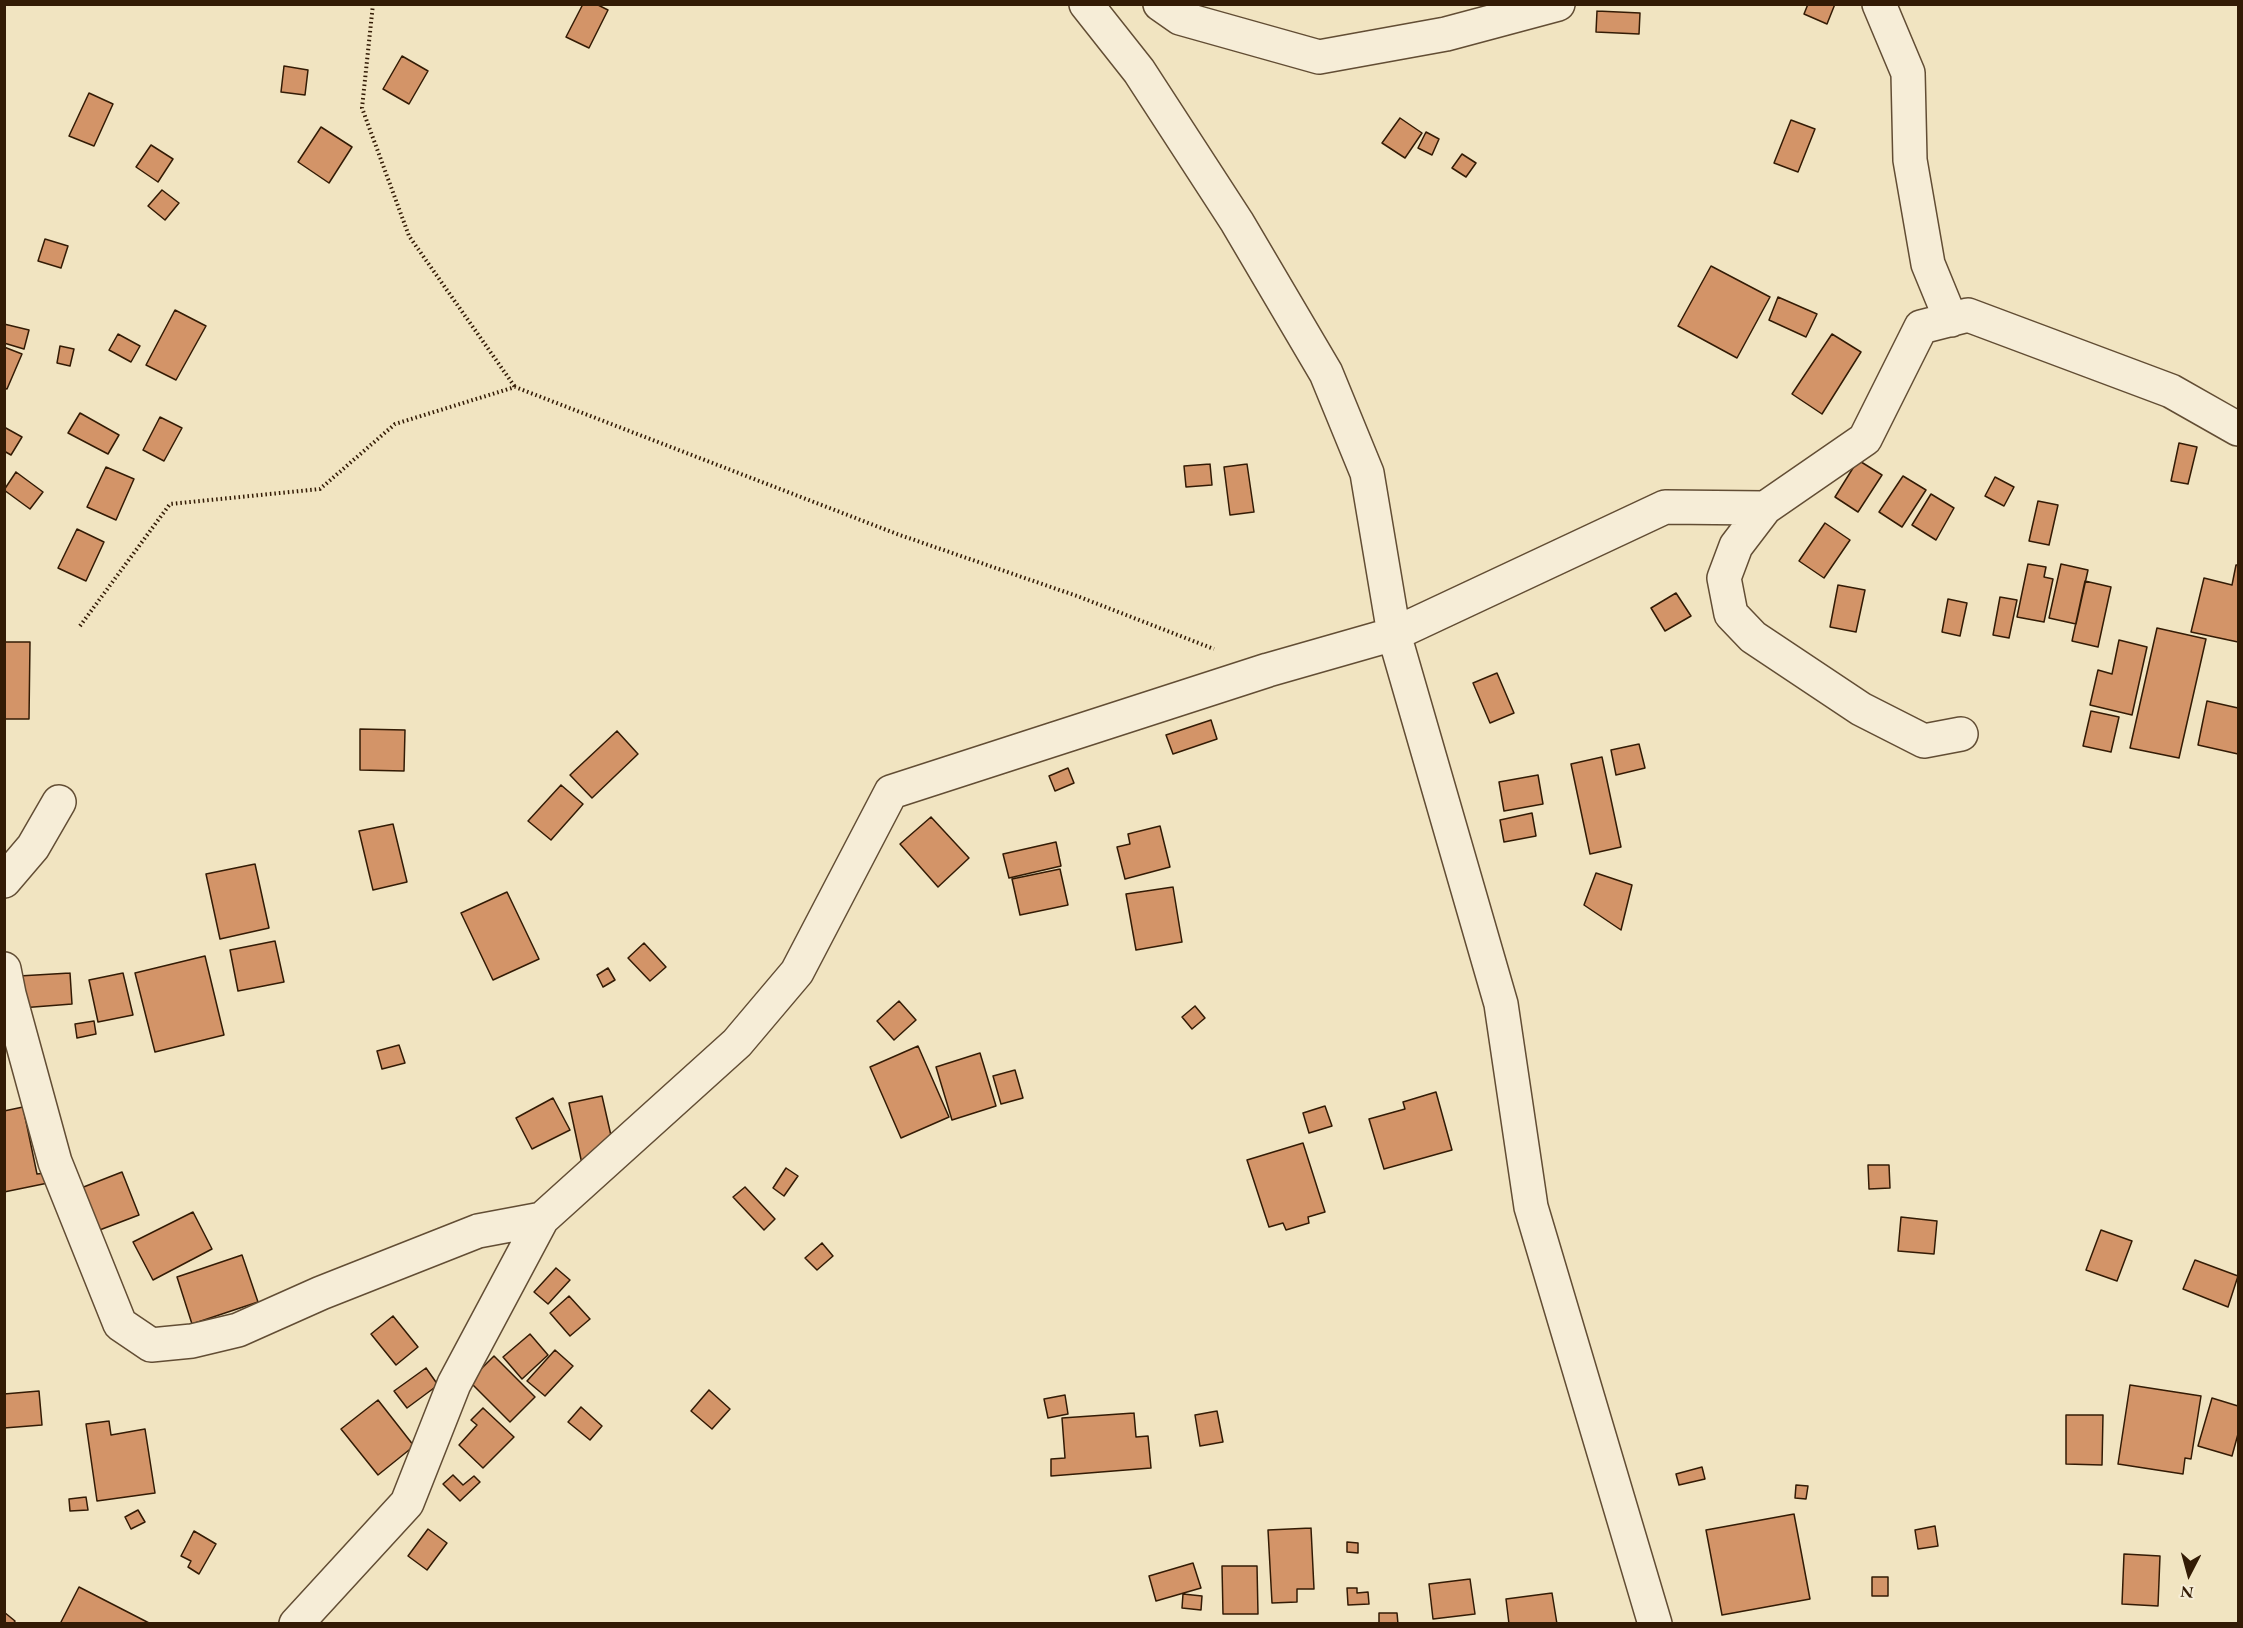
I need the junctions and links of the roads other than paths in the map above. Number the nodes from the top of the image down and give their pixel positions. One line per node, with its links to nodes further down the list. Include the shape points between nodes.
1 (1086, 4): 8 (street, via 1145,81 1237,222 1326,373 1366,473)
2 (1160, 4): 3 (street, via 1180,18 1319,57 1446,34)
3 (1558, 4)
4 (1879, 4): 5 (street, via 1908,73 1910,160 1928,264)
5 (1951, 320): 6 (street, via 1968,315 2171,391); 7 (street, via 1921,327 1864,439)
6 (2238, 429)
7 (1765, 508): 8 (street, via 1665,507); 9 (street, via 1736,546 1724,578 1731,614 1754,638 1861,709 1924,741)
8 (1394, 634): 13 (street, via 1268,670 891,792 797,972 736,1043); 15 (street, via 1501,1004 1531,1208)
9 (1961, 734)
10 (59, 802): 11 (street, via 33,848)
11 (4, 881)
12 (4, 969): 13 (street, via 55,1162 120,1324 151,1345 192,1341 238,1330 478,1232)
13 (542, 1219): 14 (street, via 454,1384 406,1503)
14 (296, 1623)
15 (1655, 1623)

